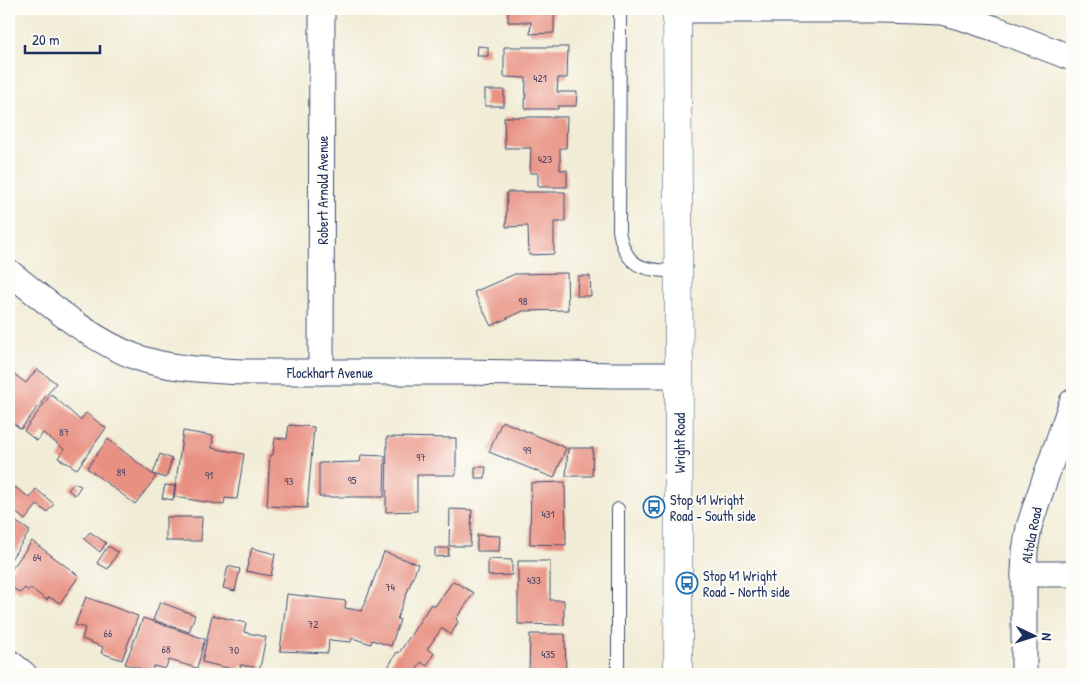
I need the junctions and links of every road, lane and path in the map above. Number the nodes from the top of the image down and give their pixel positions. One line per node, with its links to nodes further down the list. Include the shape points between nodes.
1 (322, 9): 8 (street, Robert Arnold Avenue)
2 (620, 9): 6 (lane, via 619,231 622,245 635,263 648,270)
3 (677, 9): 4 (street); 6 (main road, Wright Road)
4 (919, 10): 5 (street, via 963,18)
5 (1072, 58)
6 (678, 272): 9 (main road, Wright Road)
7 (11, 278): 8 (street, Flockhart Avenue, via 81,328 138,358 207,370)
8 (321, 372): 9 (street, Flockhart Avenue)
9 (679, 375): 17 (main road, Wright Road)
10 (1072, 402): 12 (street, Altola Road, via 1029,527)
11 (618, 509): 16 (lane)
12 (1024, 574): 13 (street); 18 (street, Altola Road)
13 (1072, 574)
14 (9, 662): 15 (street)
15 (24, 674)
16 (618, 674)
17 (678, 674)
18 (1024, 674)

